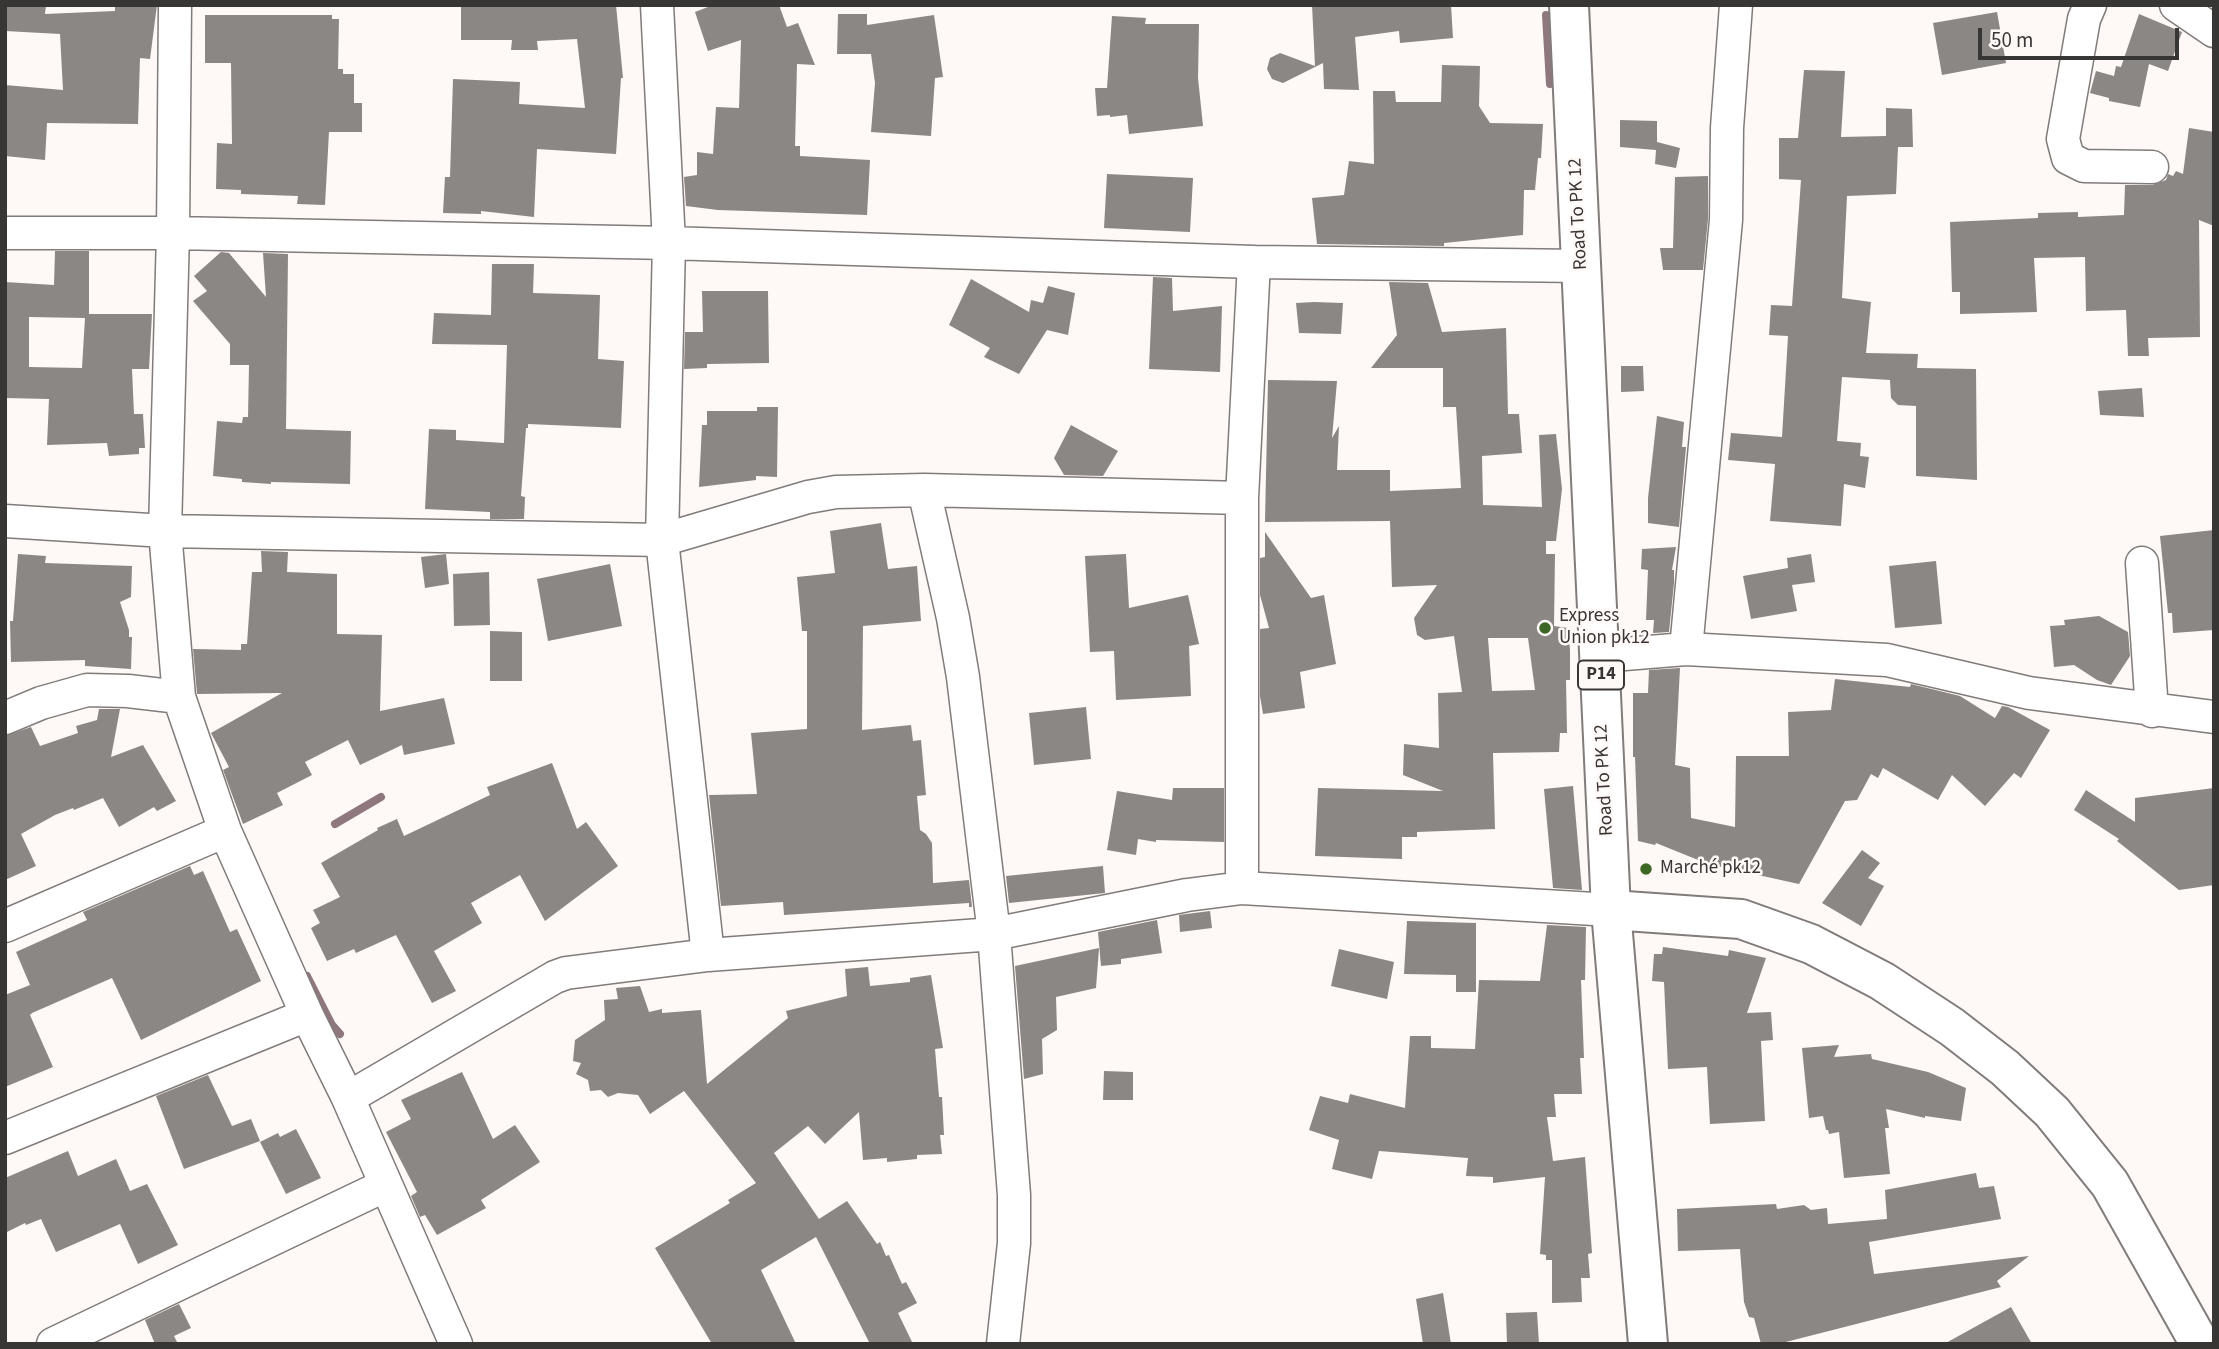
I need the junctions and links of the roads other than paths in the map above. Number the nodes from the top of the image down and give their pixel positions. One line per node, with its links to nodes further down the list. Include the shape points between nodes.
1 (175, 5): 10 (street)
2 (657, 5): 11 (street)
3 (1569, 5): 13 (main road, Road To PK 12 / P14)
4 (1736, 5): 20 (street, via 1726,220)
5 (2090, 5): 8 (street, via 2063,139 2068,158 2084,166)
6 (2176, 5): 7 (street)
7 (2214, 30)
8 (2152, 167)
9 (5, 233): 10 (street)
10 (173, 233): 11 (street); 17 (street)
11 (669, 243): 12 (street); 18 (street)
12 (1254, 262): 13 (street); 15 (street)
13 (1582, 266): 21 (main road, Road To PK 12 / P14)
14 (924, 490): 15 (street); 18 (street, via 807,497); 30 (street, via 963,677)
15 (1242, 498): 27 (street)
16 (5, 521): 17 (street)
17 (165, 531): 18 (street); 22 (street)
18 (662, 540): 31 (street)
19 (2142, 563): 23 (street)
20 (1686, 649): 21 (street); 23 (street, via 1887,660 2029,693)
21 (1600, 656): 28 (main road, Road To PK 12 / P14)
22 (179, 697): 24 (street, via 86,690); 26 (street)
23 (2152, 711): 25 (street)
24 (5, 718)
25 (2214, 718)
26 (225, 831): 29 (street); 32 (street)
27 (1242, 888): 28 (street); 30 (street)
28 (1611, 910): 39 (main road, Road To PK 12 / P14); 40 (main road, via 1741,919 1811,944 1882,981 1952,1027 2052,1112 2110,1184)
29 (5, 926)
30 (994, 934): 31 (street); 38 (street, via 1014,1195 1014,1243)
31 (708, 955): 33 (street, via 555,977)
32 (307, 1015): 33 (street); 34 (street)
33 (348, 1098): 35 (street)
34 (5, 1138)
35 (386, 1185): 36 (street); 37 (street)
36 (53, 1344)
37 (456, 1344)
38 (1003, 1344)
39 (1648, 1344)
40 (2200, 1344)

